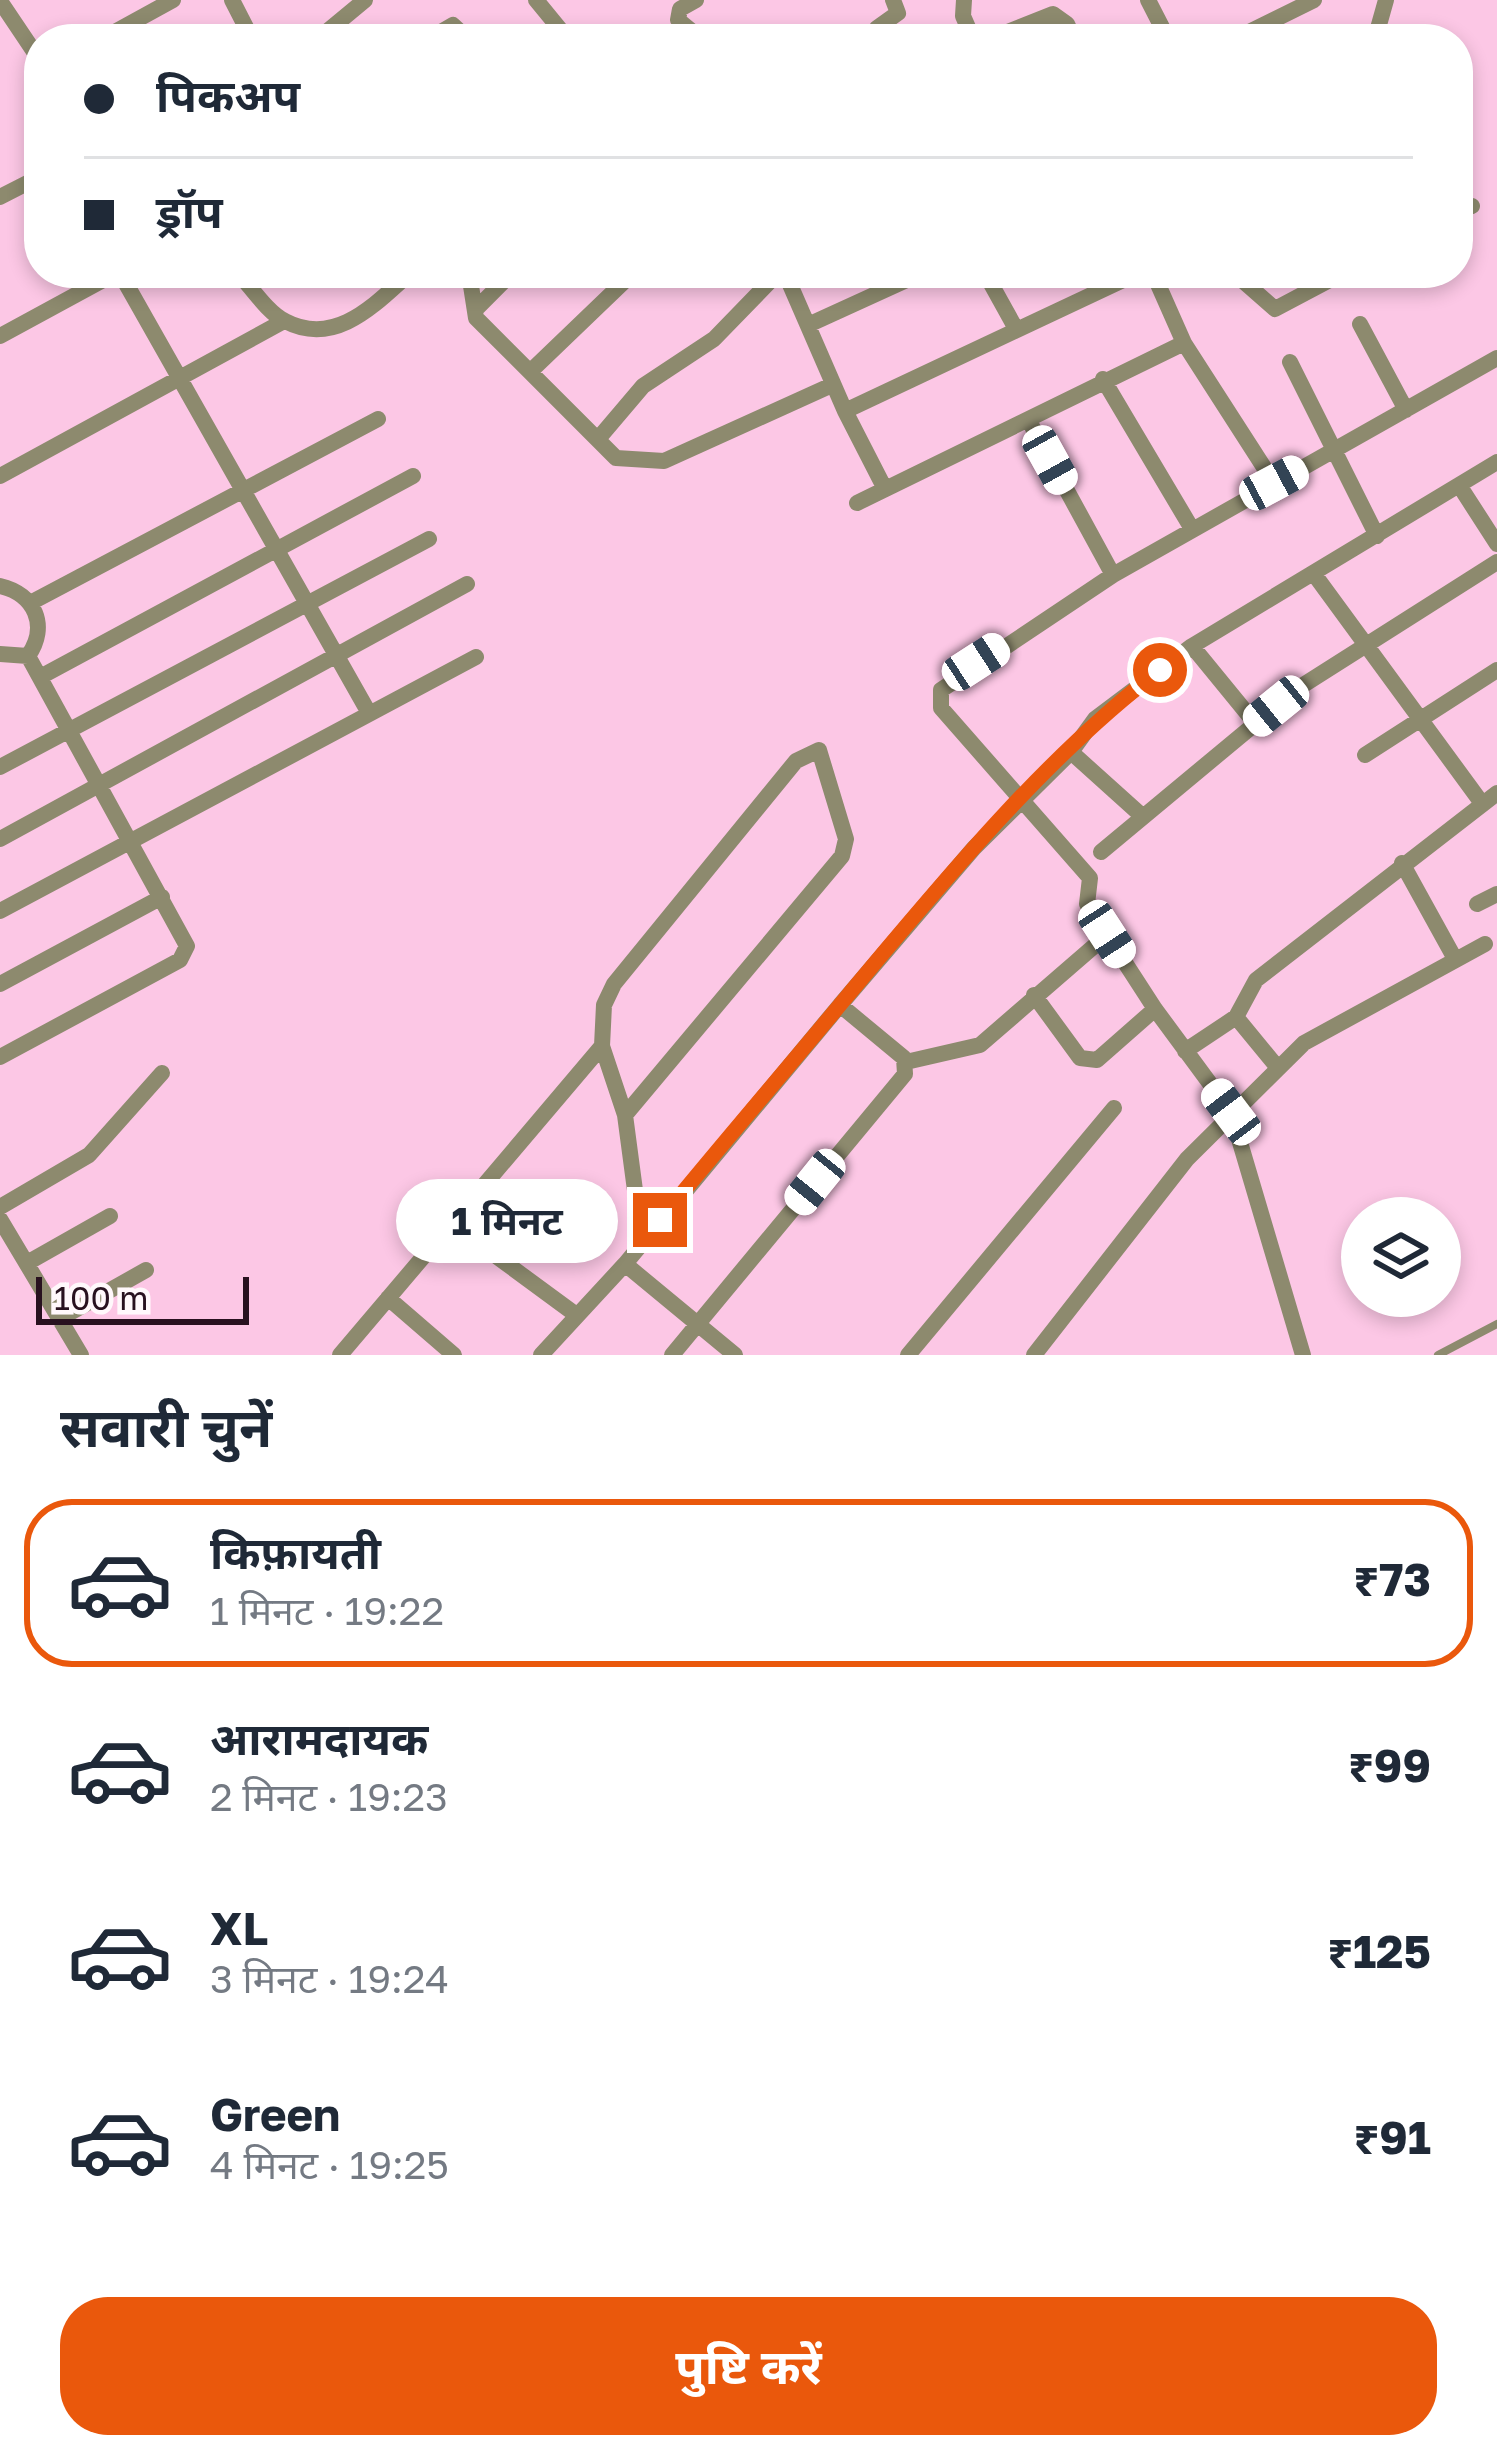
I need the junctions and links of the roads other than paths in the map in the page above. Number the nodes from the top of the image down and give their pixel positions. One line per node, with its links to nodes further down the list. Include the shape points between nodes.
1 (173, 0): 10 (street)
2 (365, 0): 13 (street)
3 (536, 0): 14 (street)
4 (696, 0): 15 (street, via 680,9)
5 (893, 0): 16 (street, via 898,13)
6 (1261, 0): 9 (street)
7 (1314, 0): 9 (street)
8 (0, 1): 20 (street)
9 (1272, 20): 19 (street)
10 (136, 21): 11 (street); 12 (street)
11 (130, 24)
12 (138, 24)
13 (336, 24)
14 (556, 24)
15 (683, 24)
16 (883, 24)
17 (1028, 24): 18 (street, via 1053,14)
18 (1067, 24)
19 (1264, 24)
20 (24, 36)
21 (90, 288): 43 (street)
22 (126, 288): 48 (street)
23 (254, 288): 39 (street)
24 (393, 288): 39 (street, via 352,324)
25 (471, 288): 38 (street)
26 (497, 288): 38 (street)
27 (617, 288): 47 (street)
28 (767, 288): 55 (street, via 714,339 643,386)
29 (790, 288): 41 (street)
30 (889, 288): 41 (street)
31 (993, 288): 42 (street)
32 (1095, 288): 37 (street)
33 (1103, 288): 37 (street)
34 (1160, 288): 44 (street)
35 (1251, 288): 36 (street, via 1275,309)
36 (1314, 288)
37 (1096, 291): 42 (street)
38 (475, 310): 47 (street)
39 (284, 321): 48 (street)
40 (1360, 324): 51 (street)
41 (808, 325): 50 (street)
42 (1016, 329): 52 (street)
43 (0, 336)
44 (1184, 343): 49 (street); 60 (street)
45 (1497, 358): 51 (street)
46 (1290, 362): 56 (street)
47 (533, 369): 55 (street)
48 (178, 380): 58 (street); 63 (street)
49 (1103, 380): 54 (street); 65 (street)
50 (832, 385): 52 (street); 55 (street, via 664,461 616,458)
51 (1406, 410): 56 (street)
52 (845, 411): 62 (street)
53 (378, 419): 63 (street)
54 (1029, 421): 62 (street); 71 (street)
55 (598, 439)
56 (1333, 451): 60 (street); 66 (street)
57 (1497, 462): 61 (street)
58 (0, 476)
59 (413, 476): 69 (street)
60 (1274, 483): 65 (street)
61 (1459, 485): 66 (street); 68 (street)
62 (885, 489): 64 (street)
63 (244, 493): 69 (street); 75 (street)
64 (856, 503)
65 (1192, 529): 71 (street)
66 (1377, 536): 72 (street)
67 (429, 539): 76 (street)
68 (1497, 544)
69 (273, 548): 76 (street); 84 (street)
70 (1497, 562): 77 (street)
71 (1113, 574): 94 (street, via 941,690 940,709)
72 (1314, 574): 77 (street); 78 (street)
73 (467, 584): 81 (street)
74 (0, 586): 75 (street)
75 (32, 602): 80 (street, via 39,619)
76 (304, 603): 81 (street); 88 (street)
77 (1366, 644): 86 (street); 87 (street)
78 (1192, 646): 87 (street); 89 (street, via 1095,718)
79 (0, 654): 80 (street)
80 (28, 656): 84 (street)
81 (334, 656): 85 (street); 92 (street)
82 (476, 656): 85 (street)
83 (1497, 670): 86 (street)
84 (41, 676): 88 (street)
85 (368, 713): 97 (street)
86 (1418, 716): 90 (street); 93 (street)
87 (1255, 723): 95 (street)
88 (68, 736): 91 (street); 92 (street)
89 (1071, 752): 94 (street); 95 (street)
90 (1365, 755)
91 (0, 767)
92 (98, 784): 96 (street); 97 (street)
93 (1489, 797): 99 (street)
94 (1019, 802): 104 (street, via 1090,878 1084,899); 109 (street)
95 (1141, 815): 98 (street)
96 (0, 839)
97 (129, 840): 101 (street); 103 (street)
98 (1101, 852)
99 (1402, 863): 106 (street); 111 (street, via 1256,980)
100 (1497, 894): 102 (street)
101 (162, 896): 107 (street); 114 (street, via 187,941 180,960)
102 (1477, 904)
103 (0, 910)
104 (1107, 934): 108 (street); 110 (street)
105 (1485, 944): 106 (street)
106 (1455, 959): 116 (street, via 1333,1024)
107 (0, 984)
108 (1034, 995): 110 (street, via 1088,1060); 115 (street, via 980,1045)
109 (840, 1005): 115 (street); 125 (street)
110 (1154, 1009): 113 (street)
111 (1236, 1017): 113 (street); 116 (street)
112 (602, 1046): 120 (street); 120 (street, via 614,984 796,761 818,750 846,839 842,856); 124 (street)
113 (1185, 1051): 119 (street)
114 (0, 1057)
115 (907, 1063): 133 (street)
116 (1277, 1068): 119 (street)
117 (162, 1073): 121 (street, via 89,1155)
118 (1114, 1108): 140 (street)
119 (1231, 1112): 141 (street); 142 (street)
120 (625, 1115): 125 (street)
121 (0, 1207)
122 (110, 1216): 126 (street)
123 (0, 1219): 126 (street)
124 (454, 1225): 129 (street); 130 (street)
125 (642, 1244): 127 (street)
126 (27, 1263): 131 (street)
127 (625, 1264): 130 (street); 133 (street)
128 (146, 1270): 131 (street)
129 (388, 1298): 135 (street); 136 (street)
130 (575, 1314): 137 (street)
131 (59, 1319): 134 (street)
132 (1497, 1324): 143 (lane)
133 (697, 1326): 138 (street); 139 (street)
134 (81, 1355)
135 (340, 1355)
136 (454, 1355)
137 (541, 1355)
138 (672, 1355)
139 (735, 1355)
140 (908, 1355)
141 (1034, 1355)
142 (1303, 1355)
143 (1438, 1355)

